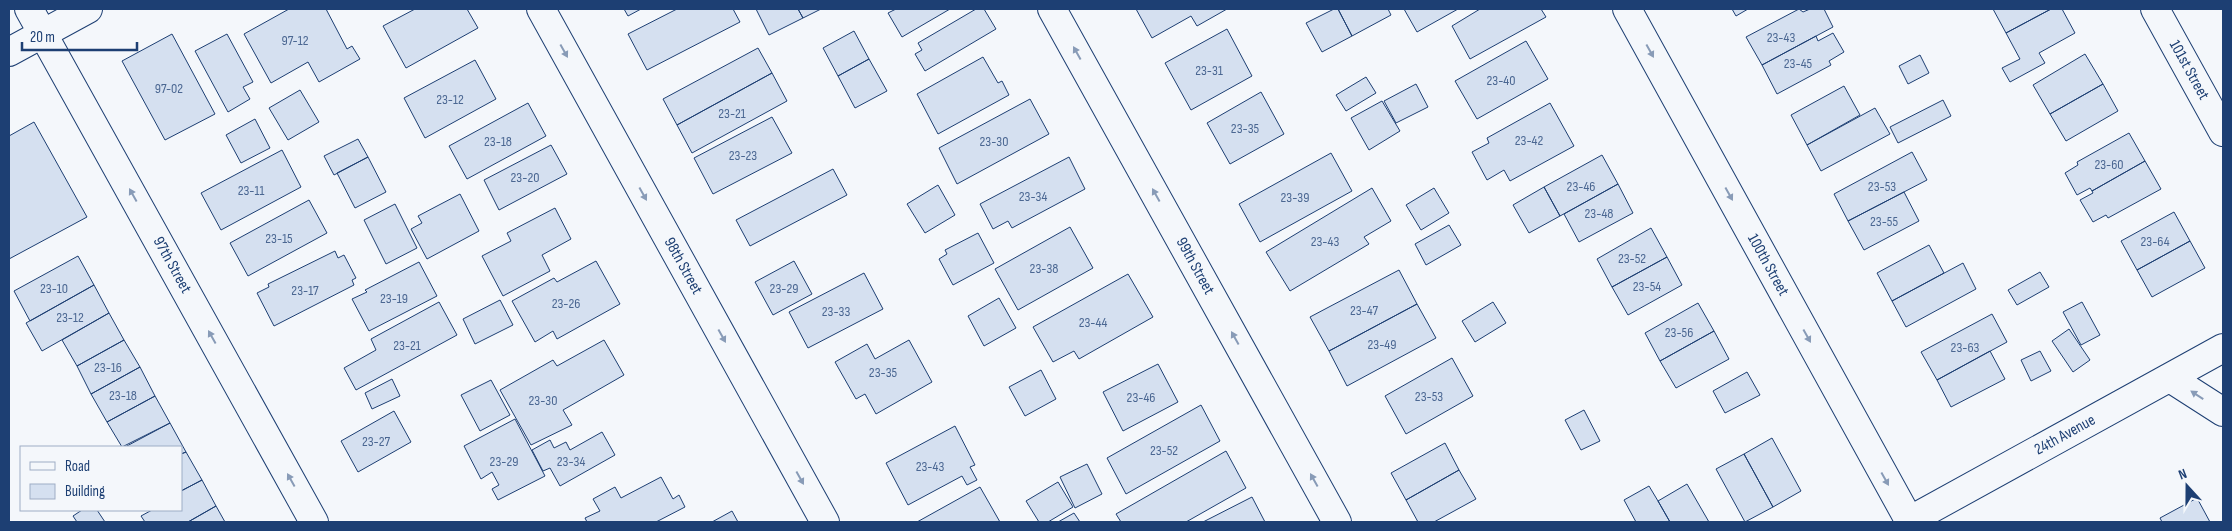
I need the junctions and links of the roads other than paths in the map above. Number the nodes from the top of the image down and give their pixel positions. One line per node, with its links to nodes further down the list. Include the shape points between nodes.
1 (29, 9): 7 (street, 97th Street)
2 (88, 9): 7 (street)
3 (541, 9): 14 (street, 98th Street, one-way to 14)
4 (1052, 9): 15 (street, 99th Street, one-way to 4)
5 (1627, 9): 16 (street, 100th Street, one-way to 16)
6 (2155, 9): 9 (street, 101st Street)
7 (43, 34): 8 (street); 13 (street, 97th Street, one-way to 7)
8 (9, 52)
9 (2223, 132)
10 (2223, 348): 11 (street, 24th Avenue)
11 (2170, 378): 12 (street, one-way to 11); 16 (street, 24th Avenue)
12 (2223, 412)
13 (314, 522)
14 (825, 522)
15 (1337, 522)
16 (1908, 522)

